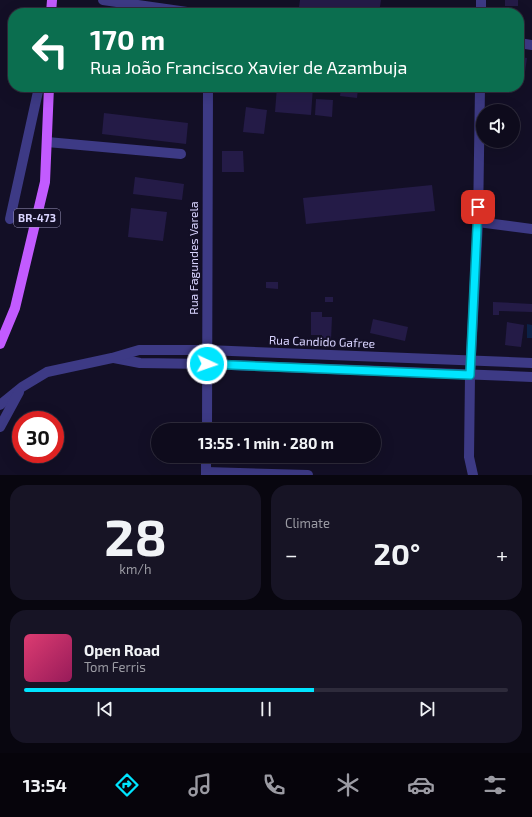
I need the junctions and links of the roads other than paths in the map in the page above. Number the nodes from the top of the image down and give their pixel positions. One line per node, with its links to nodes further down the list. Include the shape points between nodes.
1 (103, 0): 2 (street)
2 (159, 8)
3 (38, 92): 9 (street)
4 (49, 92): 7 (main road, BR-473)
5 (208, 92): 13 (street, Rua Fagundes Varela)
6 (480, 92): 10 (street)
7 (46, 142): 8 (street); 12 (main road, BR-473, via 45,182 15,308)
8 (181, 154)
9 (10, 219)
10 (478, 222): 11 (street); 15 (street)
11 (532, 229)
12 (0, 344)
13 (207, 350): 14 (street, Rua Candido Gafree, via 139,350); 15 (street, Rua Candido Gafree); 17 (street, Rua Fagundes Varela)
14 (112, 358): 17 (street, Rua Candido Gafree, via 140,363); 20 (street, Rua Candido Gafree, via 47,372)
15 (470, 361): 16 (street, Rua Candido Gafree); 18 (street)
16 (532, 363)
17 (207, 364): 18 (street, Rua Candido Gafree); 22 (street, Rua Fagundes Varela)
18 (470, 375): 19 (street, Rua Candido Gafree); 26 (street, via 469,457)
19 (532, 377)
20 (22, 386): 21 (street, Rua Candido Gafree); 23 (street)
21 (0, 405)
22 (207, 423)
23 (0, 427)
24 (206, 473): 25 (street)
25 (308, 475)
26 (473, 475)

